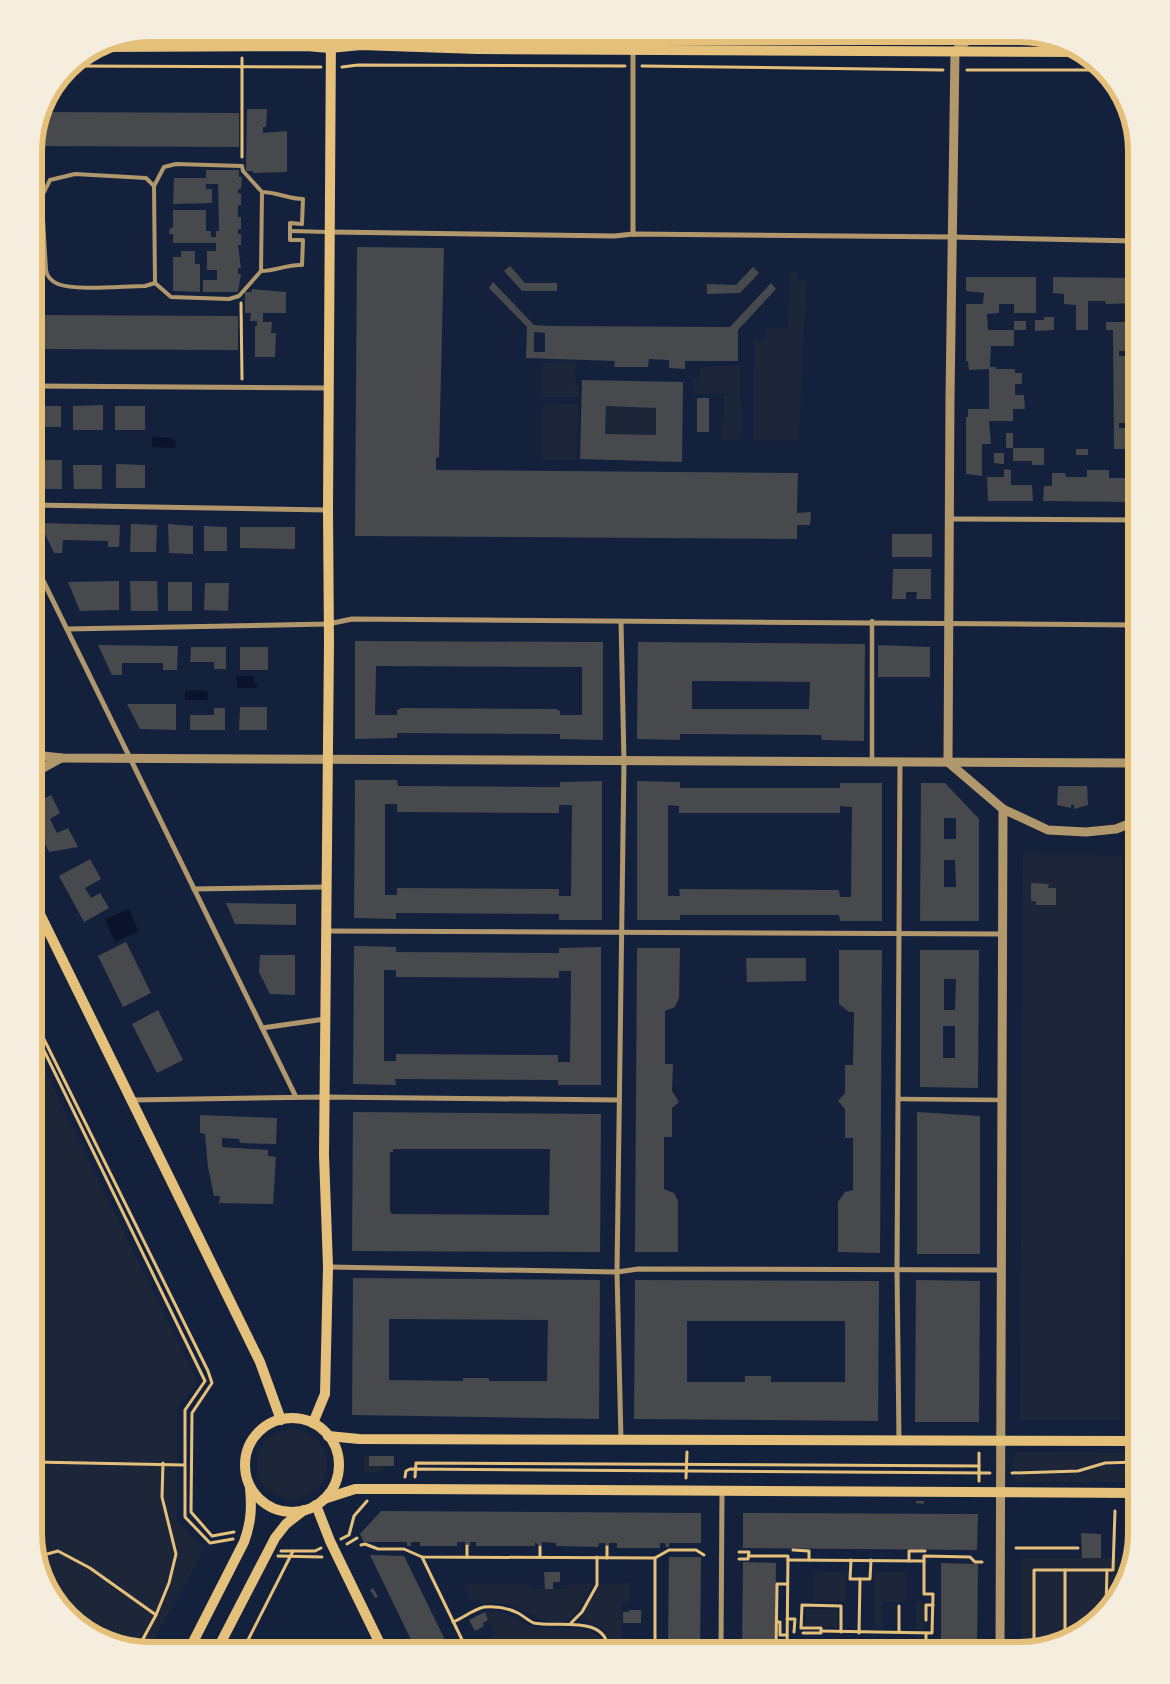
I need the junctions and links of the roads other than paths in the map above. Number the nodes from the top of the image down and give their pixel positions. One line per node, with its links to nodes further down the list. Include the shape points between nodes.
1 (191, 42): 5 (street)
2 (330, 42): 7 (main road)
3 (965, 43): 9 (street)
4 (122, 46): 5 (main road)
5 (191, 47): 7 (main road)
6 (1051, 47): 9 (main road)
7 (330, 48): 8 (main road, via 361,45); 14 (main road)
8 (633, 50): 9 (main road); 15 (street)
9 (955, 51): 16 (street)
10 (154, 186): 11 (lane, via 164,167 176,164 242,166); 12 (lane, via 146,178 75,174 50,180 43,194); 19 (lane)
11 (262, 192): 13 (lane, via 277,192 289,199 303,199 302,224 290,223); 18 (lane)
12 (43, 219): 19 (lane, via 46,270 52,281 65,286 145,286)
13 (291, 231): 14 (lane); 18 (lane, via 290,240 303,240 302,265)
14 (329, 232): 15 (street); 21 (main road)
15 (633, 234): 16 (street)
16 (952, 236): 17 (street); 24 (street)
17 (1128, 241)
18 (262, 271): 19 (lane, via 241,293 229,299 172,297)
19 (155, 283)
20 (43, 386): 21 (street)
21 (328, 388): 23 (main road)
22 (43, 505): 23 (street)
23 (328, 510): 30 (main road)
24 (949, 518): 25 (street); 29 (street)
25 (1128, 520)
26 (43, 580): 32 (street)
27 (621, 622): 28 (street); 30 (street, via 352,619); 37 (street)
28 (872, 622): 29 (street); 38 (street)
29 (950, 622): 31 (street); 40 (street)
30 (328, 624): 32 (street); 36 (main road)
31 (1128, 624)
32 (66, 629): 35 (street)
33 (43, 756): 34 (street)
34 (62, 758): 35 (street); 42 (street)
35 (130, 758): 36 (street); 46 (street)
36 (326, 759): 37 (street); 45 (main road)
37 (624, 761): 38 (street); 49 (street)
38 (872, 762): 39 (street)
39 (900, 762): 40 (street); 50 (street)
40 (948, 762): 41 (street); 43 (street)
41 (1128, 763)
42 (43, 768)
43 (1004, 810): 44 (street, via 1048,830 1093,832); 51 (street)
44 (1128, 824)
45 (325, 887): 46 (street); 48 (main road)
46 (194, 889): 53 (street)
47 (42, 919): 56 (main road)
48 (325, 931): 49 (street); 52 (main road)
49 (623, 932): 50 (street); 57 (street)
50 (899, 933): 51 (street); 58 (street)
51 (1003, 934): 59 (street)
52 (325, 1019): 53 (street); 55 (main road)
53 (262, 1028): 54 (street)
54 (296, 1097): 55 (street); 56 (street)
55 (324, 1097): 57 (street); 60 (main road)
56 (130, 1100): 64 (main road, via 267,1378)
57 (619, 1100): 63 (street)
58 (898, 1100): 59 (street); 61 (street)
59 (1002, 1100): 62 (street)
60 (328, 1267): 63 (street); 65 (main road, via 325,1394)
61 (897, 1269): 62 (street); 63 (street, via 638,1269); 68 (street)
62 (1001, 1270): 70 (street)
63 (618, 1272): 67 (street)
64 (280, 1420): 65 (main road, via 297,1418); 71 (main road, via 262,1429 250,1445 245,1465)
65 (313, 1423): 66 (main road)
66 (328, 1436): 67 (main road, via 359,1439); 75 (main road, via 337,1453 338,1473 331,1491)
67 (621, 1440): 68 (main road)
68 (899, 1441): 70 (main road)
69 (1128, 1441): 70 (main road)
70 (1002, 1442): 73 (street)
71 (249, 1484): 76 (main road, via 255,1494 272,1508); 77 (main road, via 252,1508 246,1535)
72 (722, 1491): 73 (main road); 75 (main road, via 367,1489 348,1490); 80 (street)
73 (1001, 1492): 74 (main road); 81 (street)
74 (1128, 1493)
75 (320, 1502): 76 (main road); 79 (main road, via 330,1541)
76 (305, 1510): 78 (main road, via 280,1530)
77 (193, 1641)
78 (222, 1641)
79 (379, 1641)
80 (721, 1642)
81 (1000, 1642)

